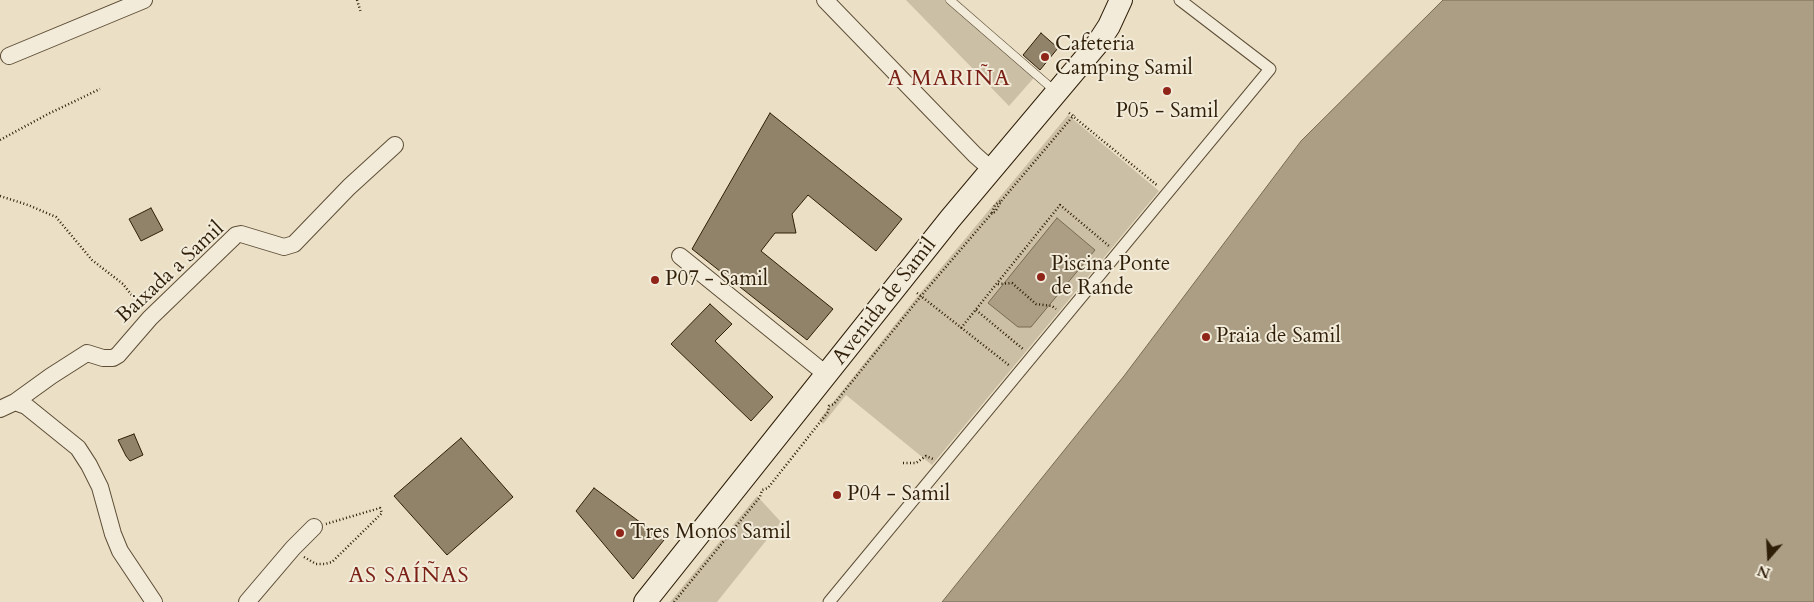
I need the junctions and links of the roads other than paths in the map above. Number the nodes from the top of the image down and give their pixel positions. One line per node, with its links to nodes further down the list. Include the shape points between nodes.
1 (144, 0): 6 (street)
2 (825, 0): 9 (street)
3 (950, 0): 7 (lane)
4 (1121, 0): 7 (main road, Avenida de Samil, via 1098,43)
5 (1180, 0): 18 (street, via 1270,69)
6 (9, 56)
7 (1056, 92): 9 (main road, Avenida de Samil)
8 (395, 144): 12 (street, Baixada a Samil, via 349,186 294,244 284,248 241,234 236,236 150,318 118,355 103,358 87,353)
9 (992, 170): 11 (main road, Avenida de Samil)
10 (680, 256): 11 (street)
11 (827, 375): 17 (main road, Avenida de Samil)
12 (15, 402): 13 (street, Baixada a Samil); 15 (street, via 26,406 78,448 100,487 120,551)
13 (0, 409)
14 (314, 527): 16 (street)
15 (154, 602)
16 (247, 602)
17 (645, 602)
18 (829, 602)

